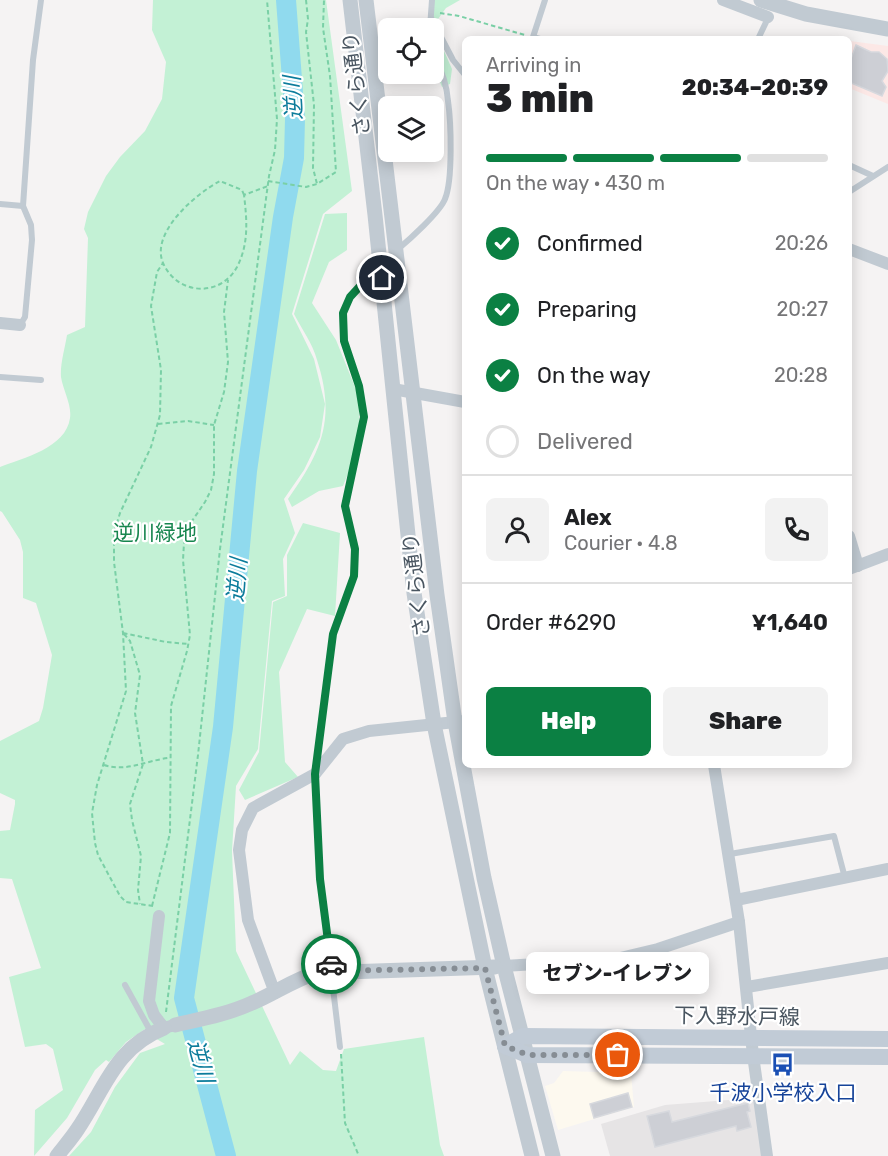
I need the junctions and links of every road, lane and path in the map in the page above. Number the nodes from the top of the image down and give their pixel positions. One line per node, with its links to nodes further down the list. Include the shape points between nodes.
1 (41, 0): 28 (lane)
2 (267, 0): 22 (path, via 277,119)
3 (306, 0): 23 (path, via 314,105 313,168)
4 (324, 0): 23 (path, via 336,172)
5 (350, 0): 33 (street, さくら通り)
6 (366, 0): 29 (street, さくら通り)
7 (432, 0): 11 (lane)
8 (545, 0): 15 (lane)
9 (723, 0): 10 (street)
10 (767, 5): 13 (street); 16 (lane)
11 (431, 15): 12 (lane); 14 (path, via 459,16); 17 (lane)
12 (431, 18)
13 (888, 29)
14 (529, 36)
15 (536, 36)
16 (759, 36)
17 (462, 71)
18 (444, 84): 29 (lane, via 448,99 449,177 445,200)
19 (852, 166): 21 (lane)
20 (888, 167): 21 (lane)
21 (873, 176): 25 (lane)
22 (270, 181): 23 (path, via 306,187); 24 (path)
23 (317, 184)
24 (268, 186): 26 (path); 70 (path)
25 (852, 190)
26 (244, 195): 31 (path, via 242,190 220,181 181,209 167,232); 34 (path, via 245,246)
27 (0, 204): 28 (lane)
28 (23, 206): 36 (lane, via 32,240 25,317)
29 (397, 250): 40 (street, さくら通り)
30 (852, 250): 32 (street)
31 (163, 263): 34 (path, via 177,281 195,289); 42 (path, via 157,272 151,306 161,370)
32 (888, 264)
33 (382, 278): 39 (street, さくら通り); 55 (lane, via 362,284 343,313 344,341 359,386 364,417 345,506 355,549 354,576 333,634)
34 (228, 280): 43 (path, via 224,312 228,362)
35 (0, 323): 36 (street)
36 (20, 325)
37 (0, 377): 38 (lane)
38 (41, 380)
39 (393, 389): 40 (street); 49 (street, さくら通り, via 414,593)
40 (413, 392): 41 (street); 48 (street, さくら通り, via 437,595)
41 (462, 401)
42 (158, 424): 43 (path); 46 (path, via 114,533)
43 (214, 425): 47 (path, via 211,490 190,524 184,543)
44 (888, 554): 45 (street)
45 (853, 567)
46 (123, 633): 47 (path); 51 (path, via 130,641 140,675 135,713); 52 (path, via 126,691)
47 (188, 644): 50 (path, via 171,706)
48 (460, 721): 49 (street)
49 (434, 724): 55 (street, via 369,730 343,739); 65 (street, さくら通り)
50 (170, 758): 51 (path); 61 (path, via 170,833)
51 (143, 764): 52 (path, via 121,768); 60 (path, via 130,804 141,856)
52 (104, 765): 60 (path, via 92,813 95,843 103,867 120,896 126,902)
53 (467, 768): 64 (street, さくら通り, via 484,878)
54 (715, 768): 56 (street)
55 (315, 774): 66 (lane, via 320,879); 69 (street, via 253,808 242,830 239,850 248,920)
56 (730, 855): 58 (lane, via 834,836); 59 (street)
57 (888, 869): 58 (street)
58 (845, 878): 59 (street)
59 (736, 900): 62 (street)
60 (140, 904): 61 (path)
61 (155, 911): 70 (street, via 149,1002)
62 (739, 922): 64 (street, via 616,959); 68 (street)
63 (888, 963): 68 (street)
64 (504, 966): 65 (street); 71 (street, さくら通り)
65 (485, 968): 66 (street); 74 (street, さくら通り)
66 (332, 971): 69 (street, via 298,979); 75 (lane)
67 (125, 985): 70 (lane)
68 (747, 987): 72 (street)
69 (275, 993): 70 (street, via 250,1005)
70 (164, 1029): 79 (street, via 124,1054)
71 (523, 1036): 72 (main road, 下入野水戸線); 74 (main road, 下入野水戸線); 76 (street, さくら通り)
72 (752, 1038): 73 (main road, 下入野水戸線); 77 (street)
73 (888, 1040)
74 (505, 1046): 76 (main road, 下入野水戸線); 81 (street, さくら通り)
75 (340, 1047): 80 (path, via 345,1123)
76 (528, 1055): 77 (main road, 下入野水戸線); 82 (street, さくら通り)
77 (753, 1055): 78 (main road, 下入野水戸線); 83 (street)
78 (888, 1057)
79 (57, 1156)
80 (359, 1156)
81 (532, 1156)
82 (553, 1156)
83 (767, 1156)

